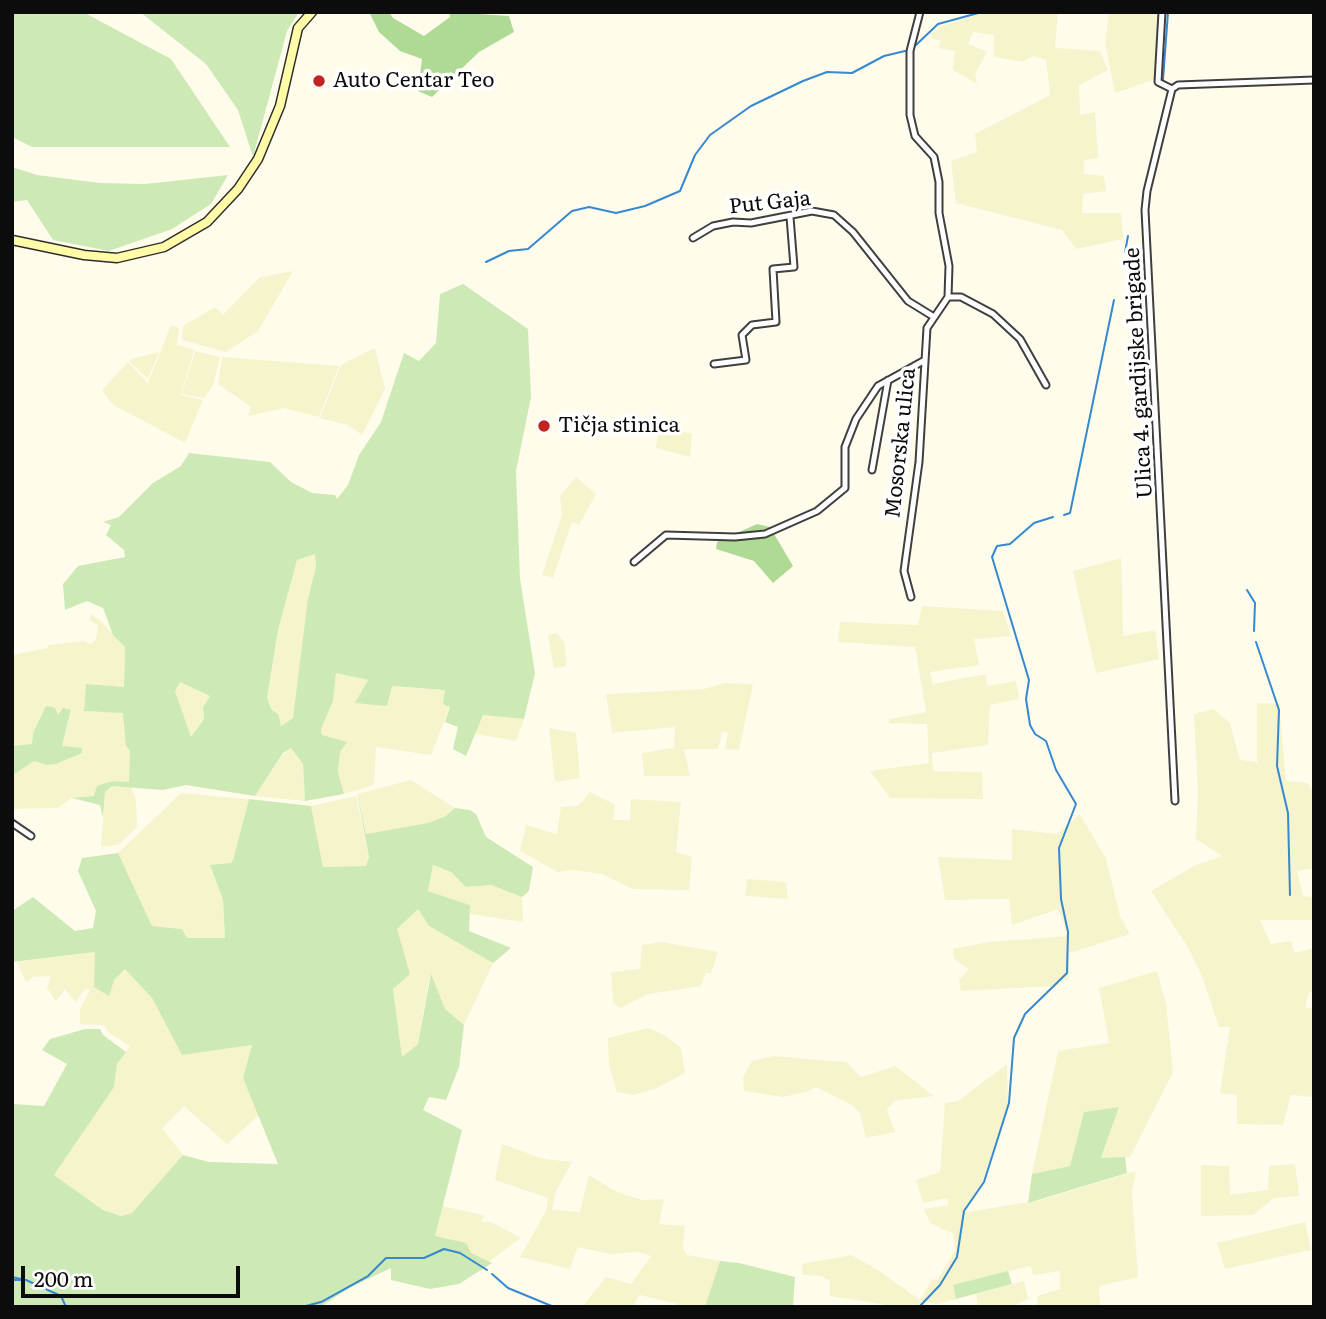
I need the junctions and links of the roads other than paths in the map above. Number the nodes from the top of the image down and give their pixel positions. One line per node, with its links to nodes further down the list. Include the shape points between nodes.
1 (312, 12): 8 (main road, via 298,28 280,106 251,171 220,210 188,236 133,255 102,258)
2 (920, 12): 9 (street, via 910,51 910,115 915,136 934,157 949,266)
3 (1162, 12): 5 (street, via 1158,82)
4 (1314, 80): 5 (street, via 1189,84)
5 (1172, 89): 18 (street, Ulica 4. gardijske brigade, via 1145,210)
6 (789, 217): 7 (street, Put Gaja, via 713,226); 10 (street, Put Gaja, via 812,211 834,215 908,301); 12 (street, via 794,267 773,270 776,322 752,325 742,335 746,359)
7 (693, 238)
8 (12, 240)
9 (948, 297): 10 (street, Mosorska ulica); 14 (street, via 961,297 993,314 1020,339)
10 (934, 317): 11 (street, Mosorska ulica, via 927,328)
11 (925, 360): 13 (street); 17 (street, Mosorska ulica, via 919,462 904,571)
12 (714, 364)
13 (888, 379): 15 (street); 16 (street, via 856,419 845,447 845,488 817,510 765,534 666,535)
14 (1046, 385)
15 (872, 470)
16 (634, 562)
17 (911, 597)
18 (1175, 801)
19 (12, 823): 20 (street)
20 (31, 836)

